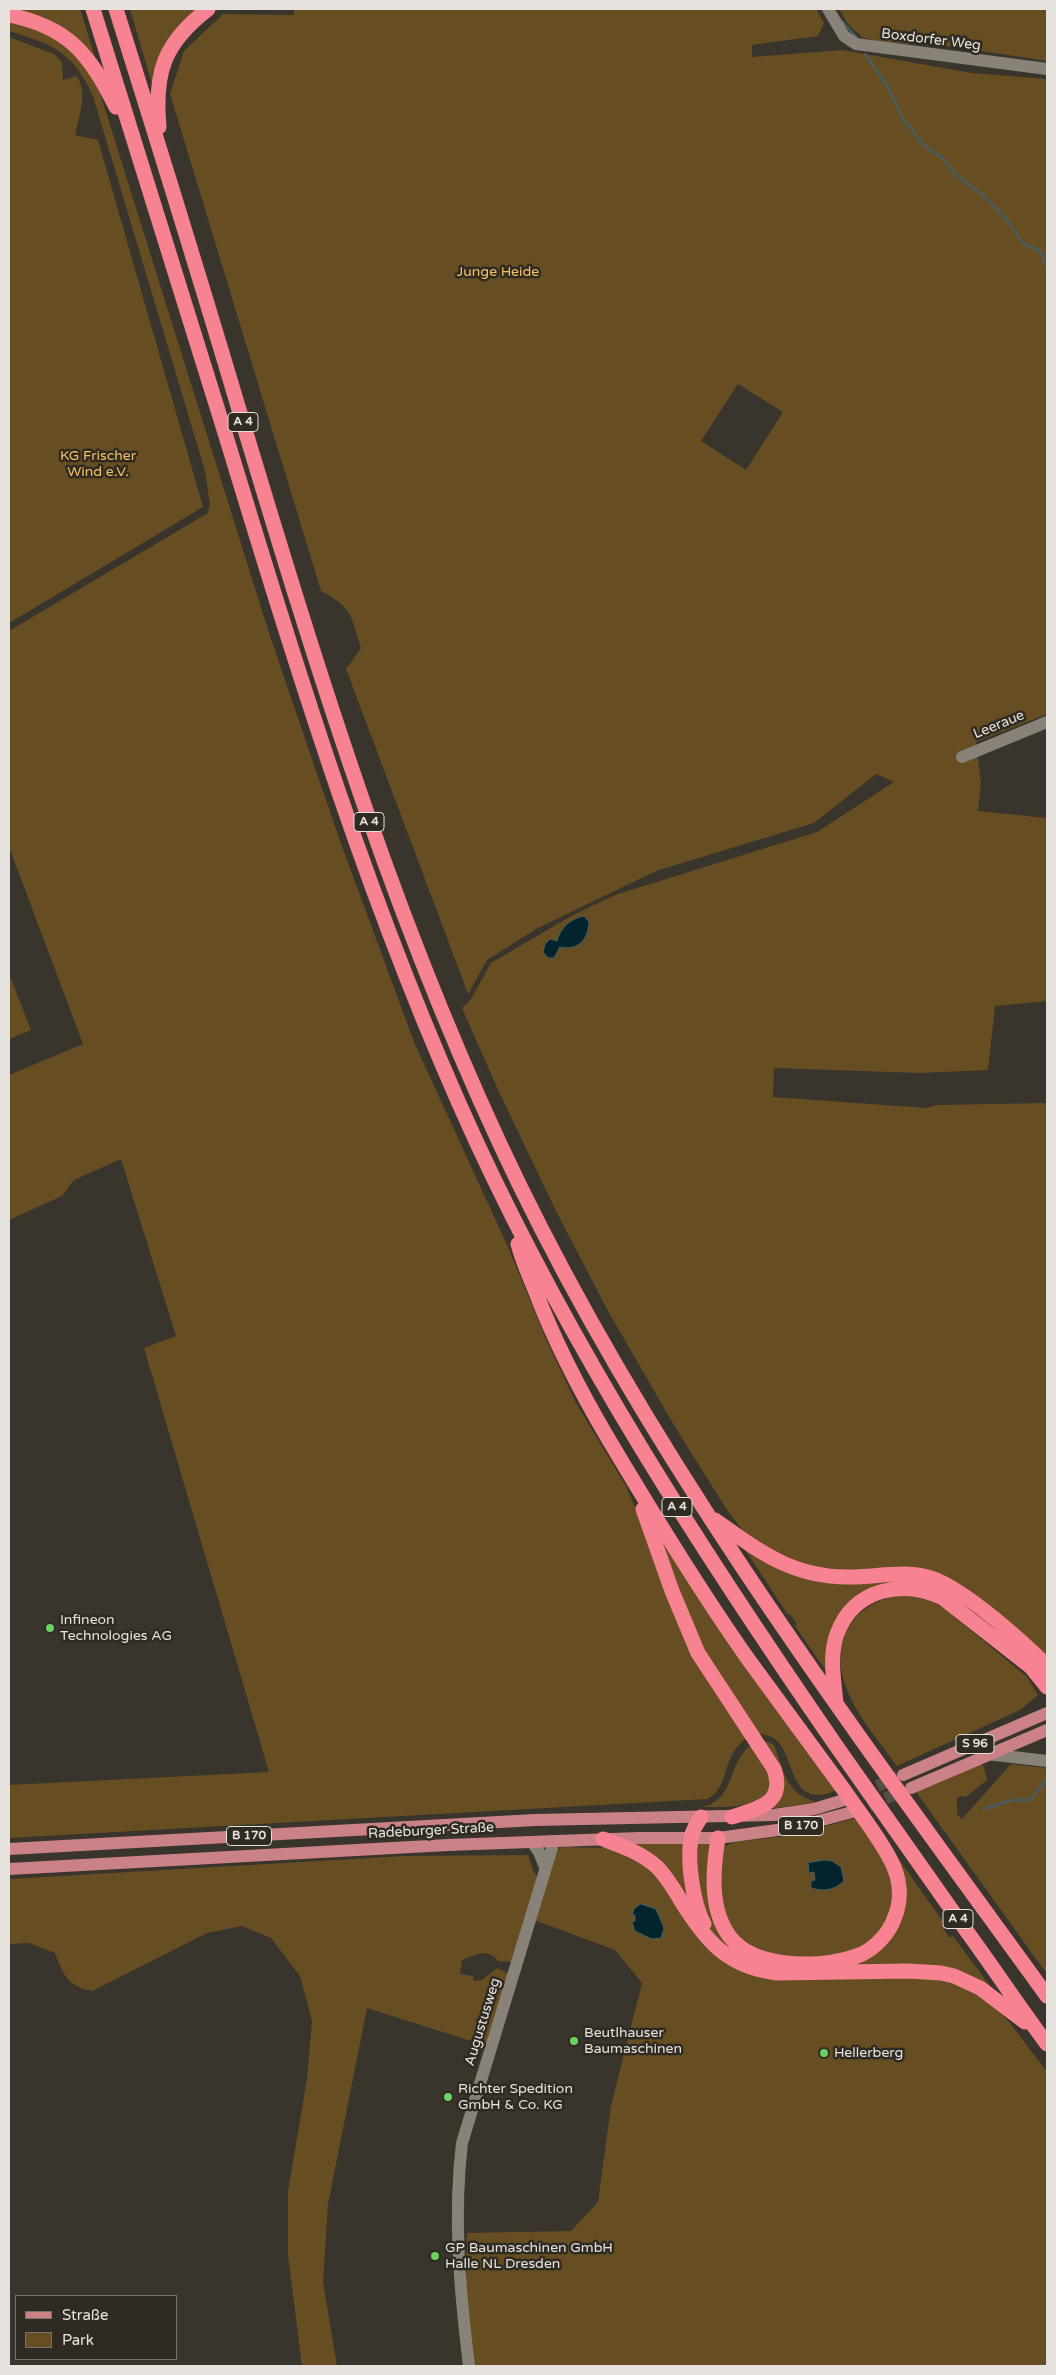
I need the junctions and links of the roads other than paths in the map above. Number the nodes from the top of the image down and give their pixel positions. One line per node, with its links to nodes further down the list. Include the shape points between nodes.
1 (93, 9): 7 (highway, A 4)
2 (116, 9): 8 (highway, A 4)
3 (208, 9): 8 (highway, via 174,41 160,72 158,118)
4 (828, 9): 6 (street, Boxdorfer Weg, via 844,36 856,44)
5 (9, 15): 7 (highway, via 50,27 85,55 100,76)
6 (1047, 69)
7 (136, 146): 11 (highway, A 4, via 350,830 409,988)
8 (161, 153): 13 (highway, A 4, via 339,735 441,1012 500,1145 565,1276 655,1434)
9 (1047, 722): 10 (street, Leeraue)
10 (962, 757)
11 (514, 1221): 12 (highway, via 519,1248 553,1337); 37 (highway, A 4, via 595,1371 686,1522 879,1808)
12 (630, 1475): 23 (highway, via 734,1639); 26 (highway, via 698,1654 774,1769 776,1792 767,1804)
13 (708, 1514): 14 (highway, via 757,1550 800,1571 825,1576 903,1573 933,1579 968,1599); 16 (highway, A 4)
14 (1047, 1666)
15 (1047, 1687): 16 (highway, via 1031,1667 943,1598 922,1589 902,1587 868,1597 848,1614 836,1634 832,1660)
16 (836, 1704): 22 (highway, A 4, via 885,1771)
17 (1047, 1713): 21 (main road, S 96)
18 (1047, 1730): 19 (main road, S 96)
19 (987, 1754): 20 (street); 22 (main road, S 96)
20 (1042, 1760)
21 (903, 1775)
22 (907, 1793): 36 (highway, A 4)
23 (843, 1794): 24 (highway); 26 (main road, Radeburger Straße / B 170, via 814,1809)
24 (857, 1813): 28 (main road, Radeburger Straße / B 170, via 792,1828); 28 (highway, via 895,1869 899,1882 898,1907 888,1930 877,1943 864,1953 831,1962 780,1963 760,1959 733,1940 716,1905)
25 (701, 1817): 26 (main road, Radeburger Straße / B 170); 27 (highway); 32 (main road, Radeburger Straße / B 170, via 535,1820)
26 (732, 1817)
27 (691, 1838): 28 (main road, Radeburger Straße / B 170); 29 (main road, Radeburger Straße / B 170); 35 (highway, via 695,1901)
28 (718, 1838)
29 (603, 1839): 30 (main road, Radeburger Straße / B 170); 35 (highway, via 634,1851 656,1867)
30 (554, 1841): 31 (main road, Radeburger Straße / B 170); 33 (street, Augustusweg)
31 (532, 1842): 33 (street); 34 (main road, Radeburger Straße / B 170)
32 (9, 1849)
33 (545, 1866): 39 (street, Augustusweg, via 462,2143 459,2288)
34 (9, 1869)
35 (716, 1948): 37 (highway, via 736,1962 762,1972 909,1971 954,1976 980,1988)
36 (1047, 1996)
37 (1037, 2030): 38 (highway, A 4)
38 (1047, 2044)
39 (468, 2366)

